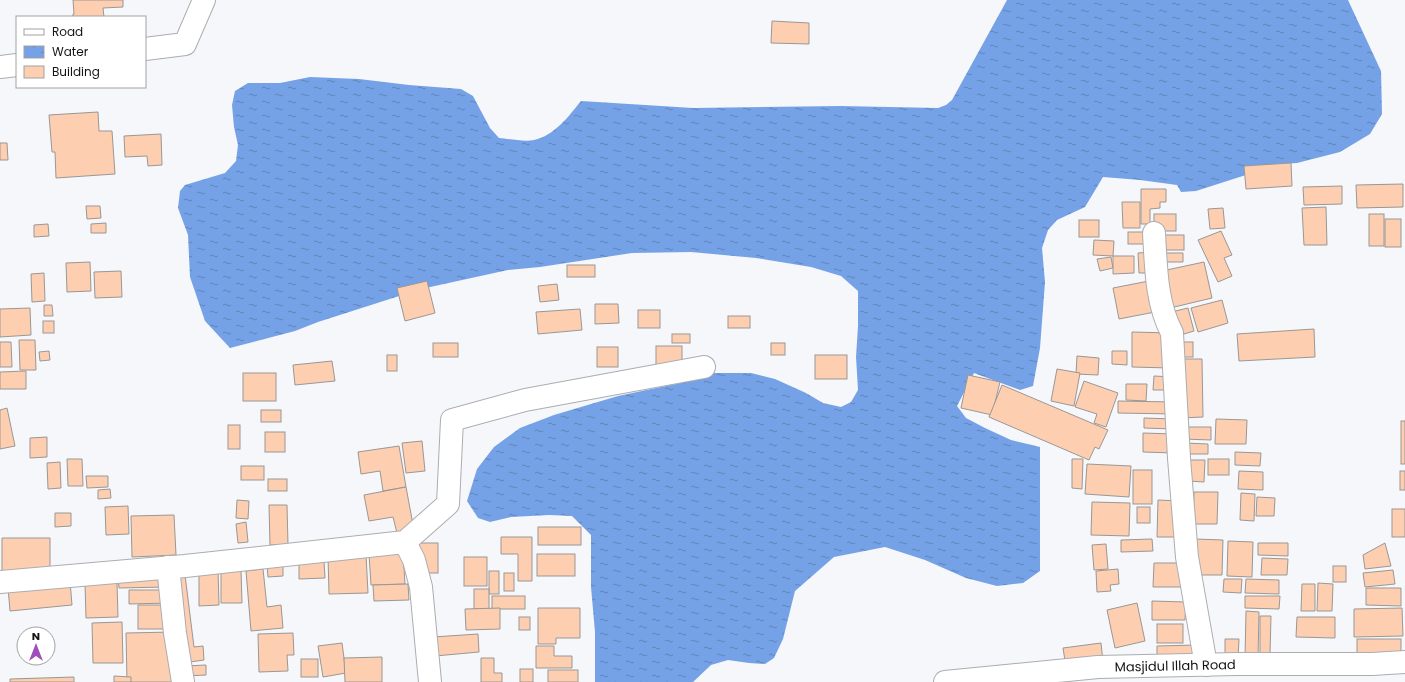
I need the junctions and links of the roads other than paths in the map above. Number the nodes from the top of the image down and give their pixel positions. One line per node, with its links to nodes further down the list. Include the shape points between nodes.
1 (204, 0): 2 (street, via 185,44)
2 (146, 49)
3 (16, 65): 4 (street)
4 (0, 67)
5 (1154, 233): 11 (street, via 1157,280 1166,321 1172,333 1187,557)
6 (704, 368): 7 (street, via 525,400 452,420 448,504)
7 (405, 542): 8 (street); 13 (street, via 414,560 421,587)
8 (168, 567): 9 (street); 12 (street)
9 (0, 582)
10 (1405, 662): 11 (street, Masjidul Illah Road)
11 (1206, 665): 14 (street, Masjidul Illah Road, via 1098,667)
12 (183, 682)
13 (430, 682)
14 (945, 682)

